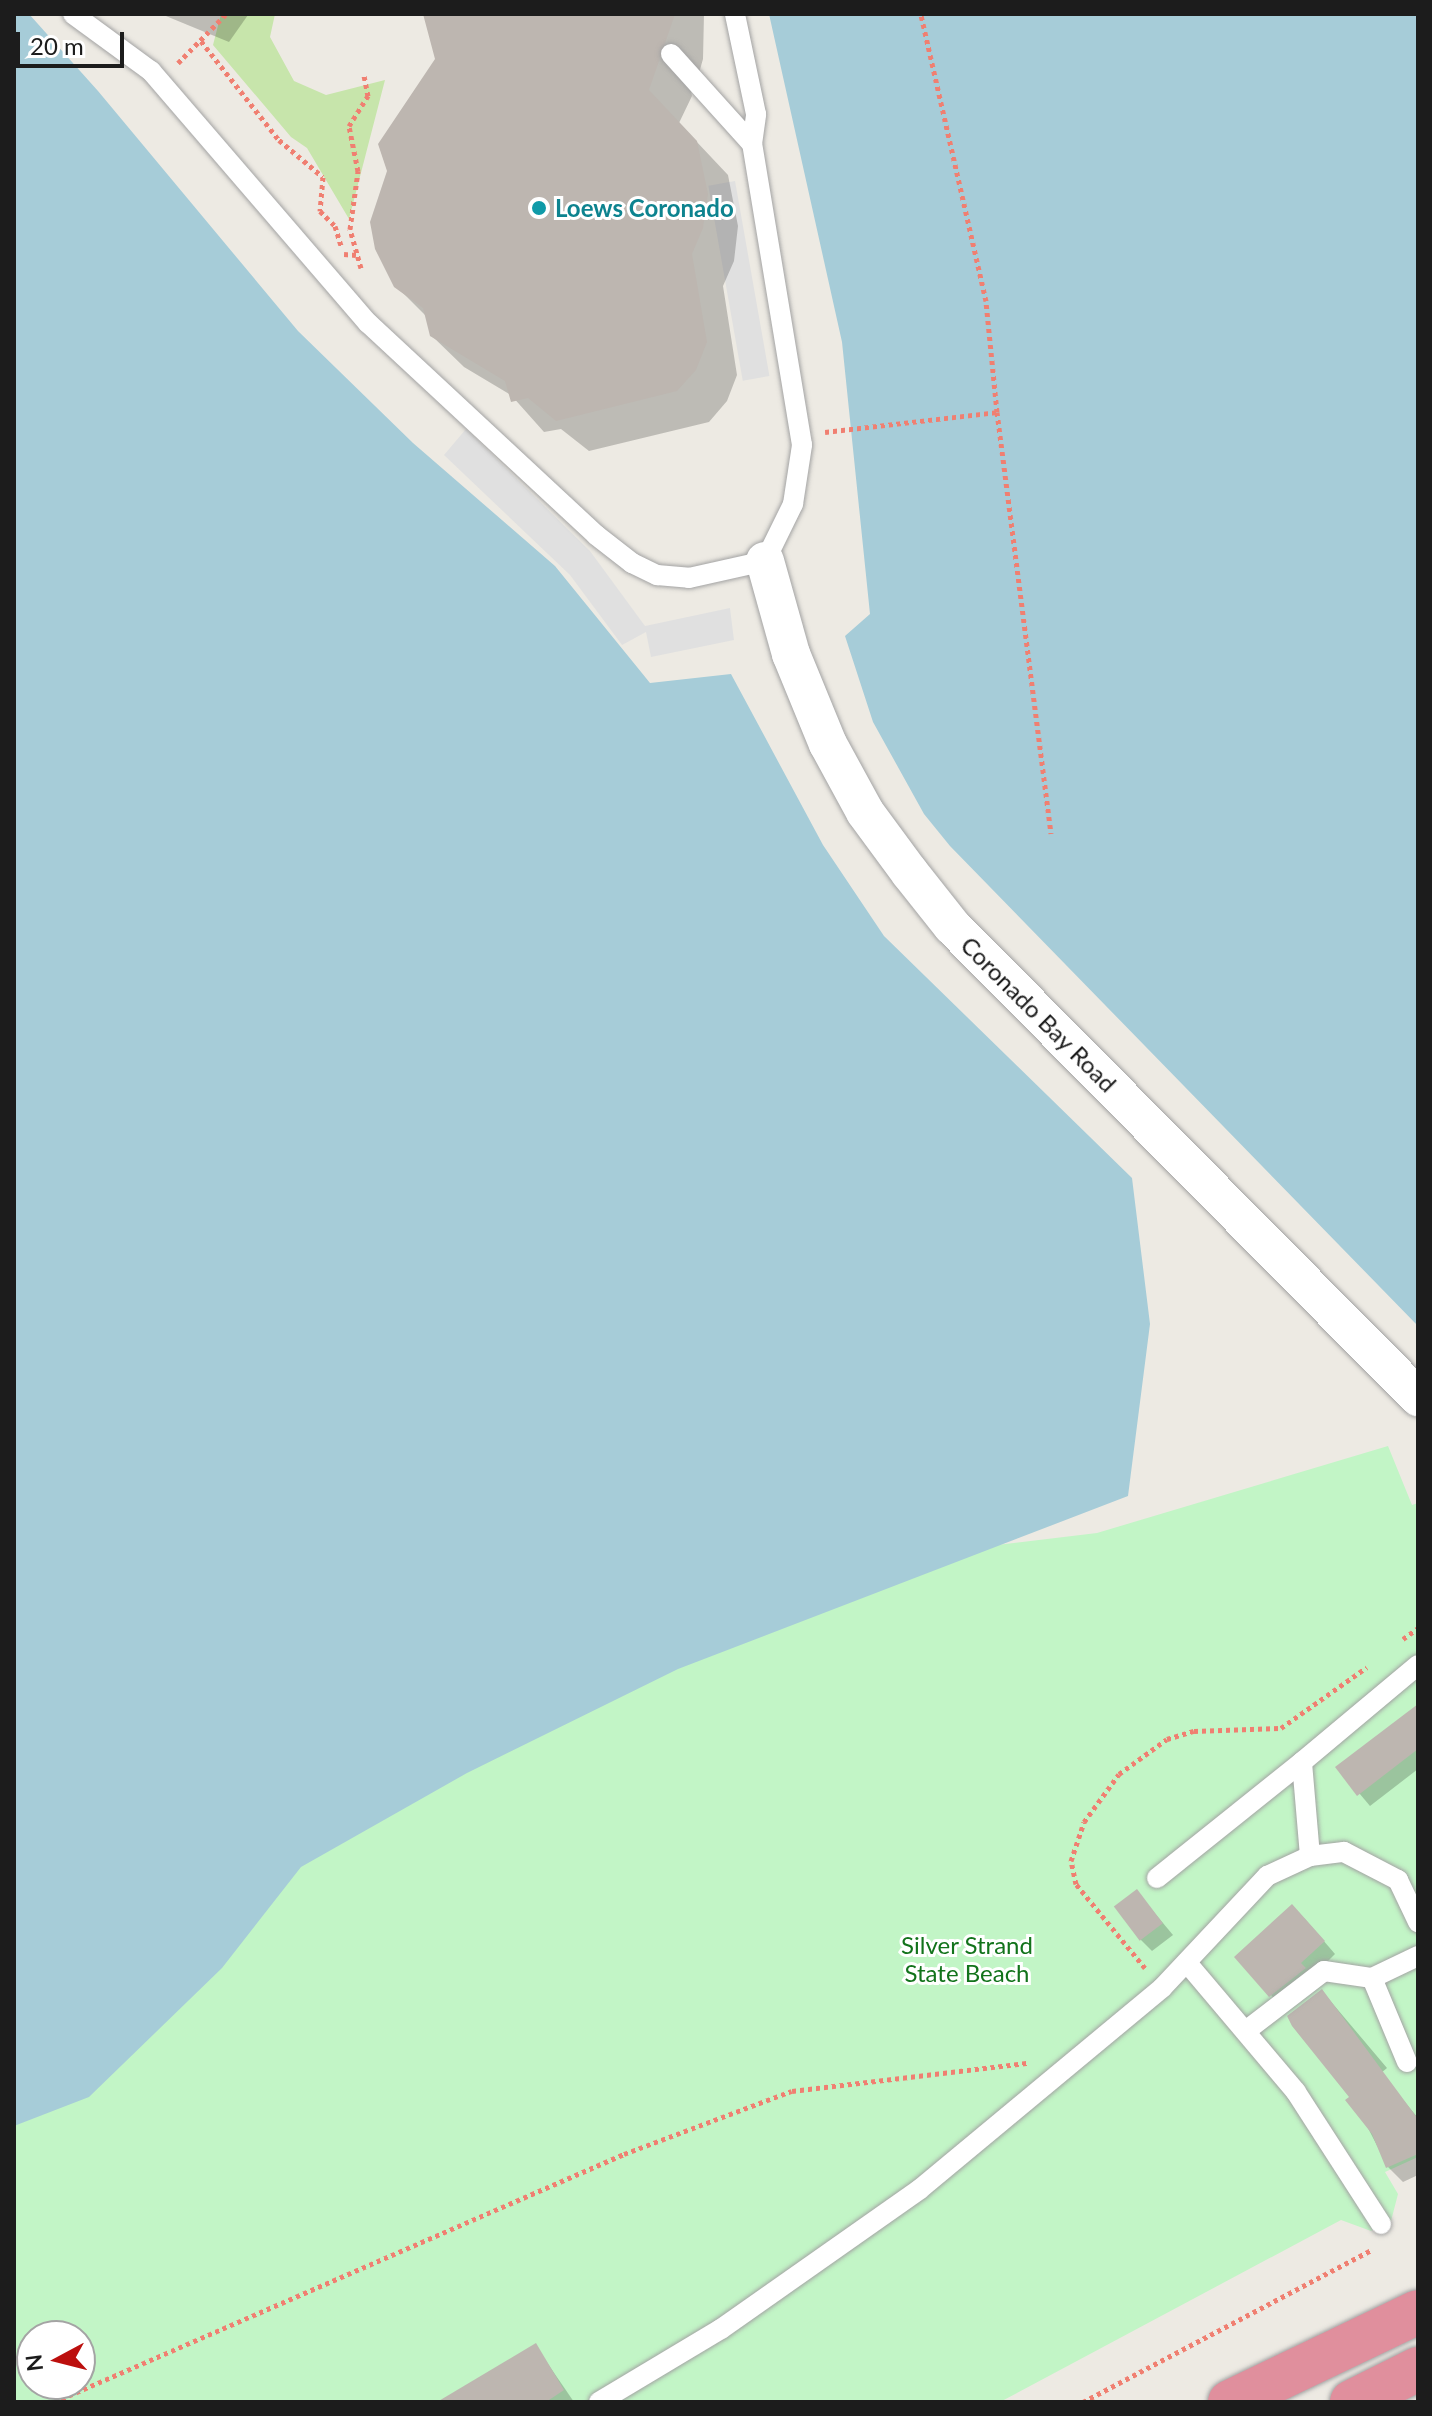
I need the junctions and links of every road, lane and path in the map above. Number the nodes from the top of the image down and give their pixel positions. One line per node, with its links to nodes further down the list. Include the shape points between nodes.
1 (73, 14): 8 (lane)
2 (226, 14): 5 (path)
3 (735, 14): 9 (lane, via 756,114)
4 (921, 14): 12 (path, via 986,301)
5 (201, 41): 8 (path); 10 (path, via 279,140 323,177 320,211 335,226 343,254)
6 (671, 54): 9 (lane)
7 (364, 75): 10 (path, via 368,96 349,126 358,171 350,229)
8 (160, 81): 14 (lane, via 368,323 596,535 657,575 689,578)
9 (752, 144): 14 (lane, via 802,445 793,504)
10 (356, 255): 11 (path)
11 (365, 279)
12 (997, 412): 13 (path); 15 (path)
13 (824, 432)
14 (765, 561): 16 (street, Coronado Bay Road, via 791,654 828,744 865,812 918,884 952,926)
15 (1051, 834)
16 (1418, 1397)
17 (1418, 1628): 18 (path)
18 (1394, 1646)
19 (1369, 1665): 28 (path, via 1281,1728 1194,1731 1167,1739 1119,1774 1084,1822 1071,1861 1076,1884)
20 (1418, 1665): 21 (lane)
21 (1302, 1762): 22 (lane); 23 (lane)
22 (1310, 1856): 24 (lane, via 1344,1852 1398,1880); 26 (lane, via 1267,1876)
23 (1157, 1878)
24 (1418, 1922)
25 (1418, 1956): 27 (lane)
26 (1188, 1964): 28 (lane); 29 (lane)
27 (1372, 1978): 29 (lane, via 1324,1971); 31 (lane)
28 (1162, 1988): 30 (lane)
29 (1247, 2030): 32 (lane, via 1343,2159)
30 (1080, 2058): 36 (path, via 792,2091 624,2154); 37 (lane, via 920,2189 721,2329)
31 (1407, 2062)
32 (1381, 2224)
33 (1379, 2246): 38 (path)
34 (1418, 2312): 39 (highway)
35 (1418, 2369): 40 (highway)
36 (54, 2402)
37 (599, 2402)
38 (1083, 2402)
39 (1230, 2402)
40 (1352, 2402)

